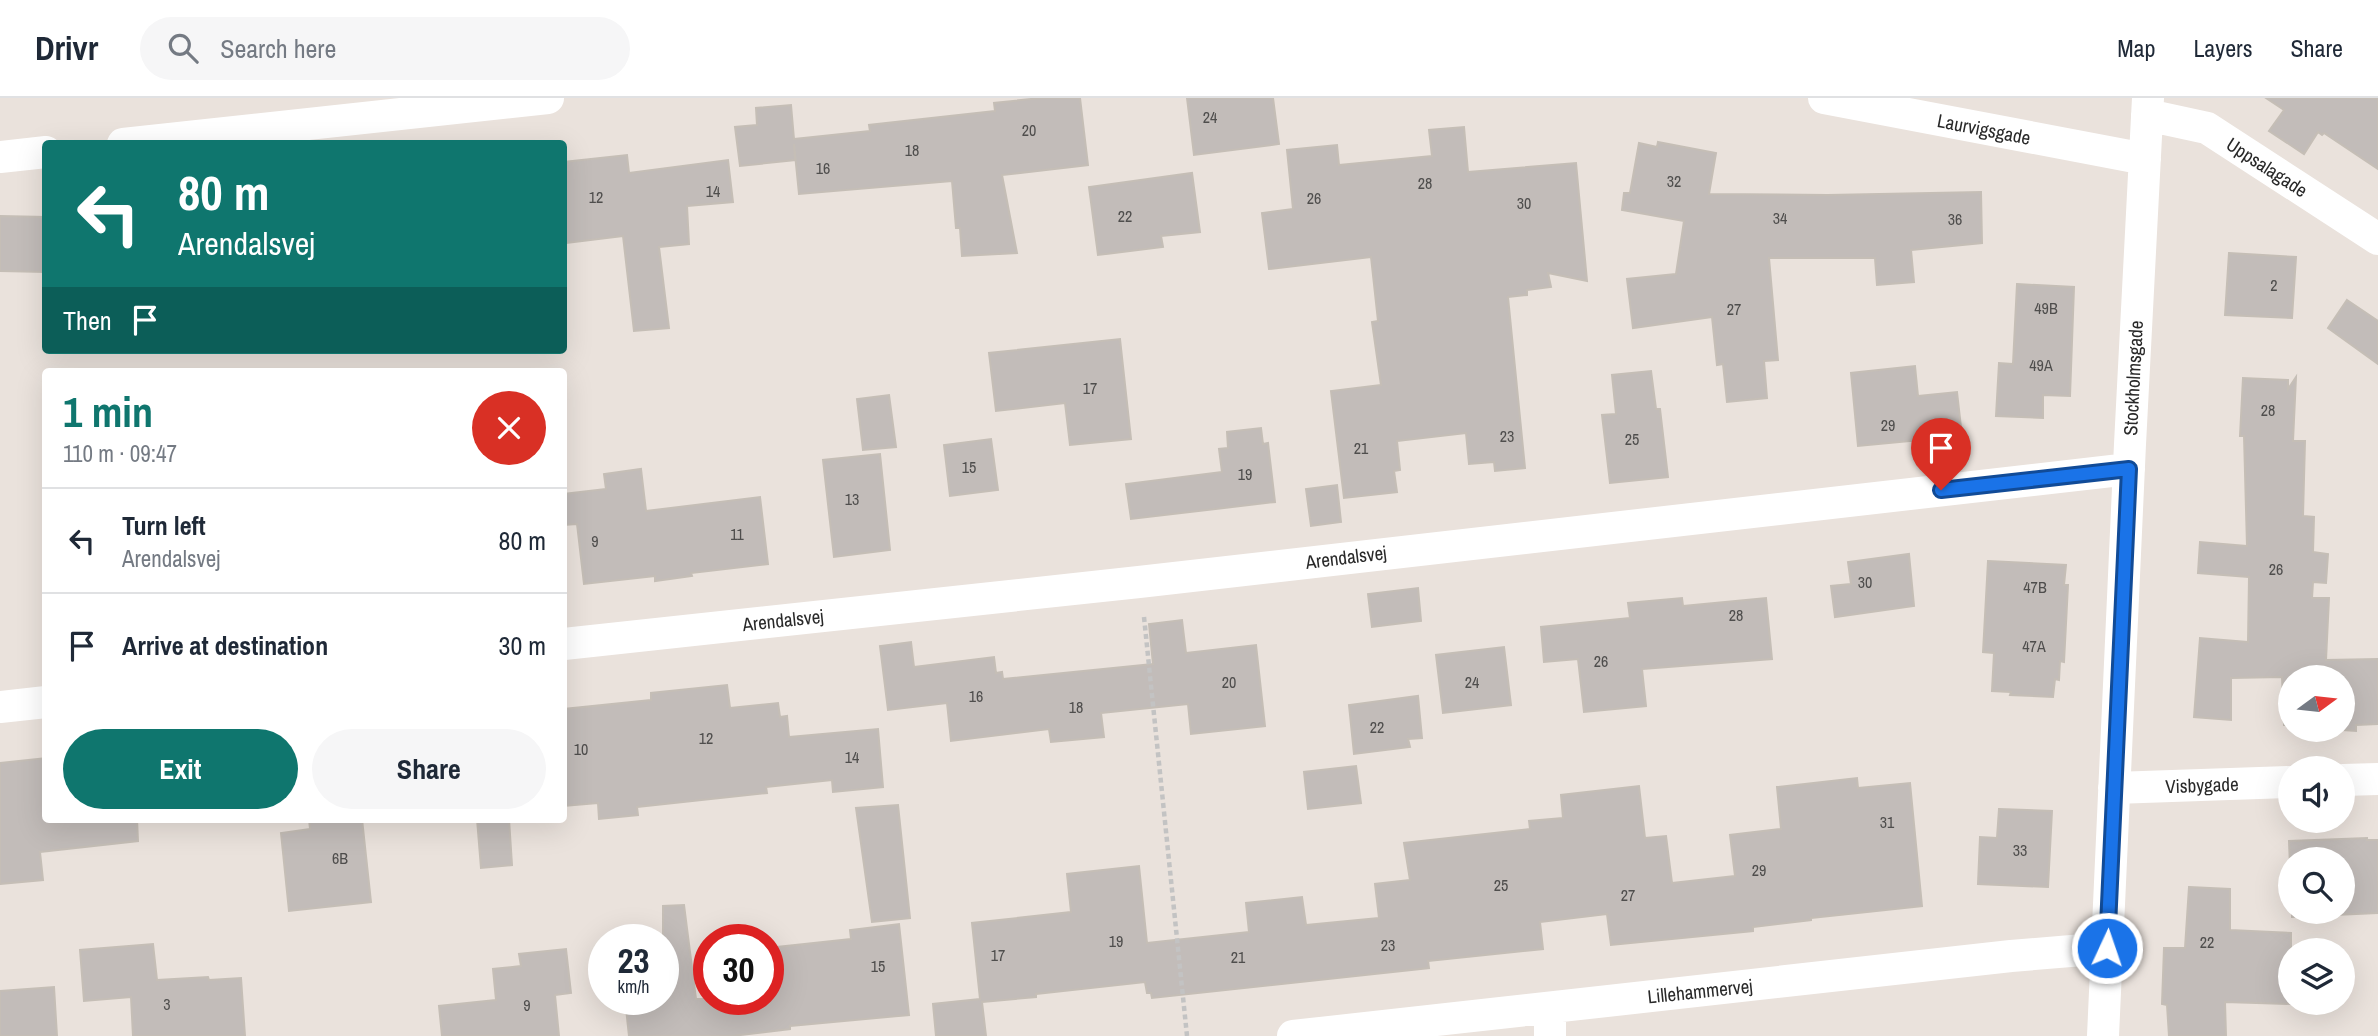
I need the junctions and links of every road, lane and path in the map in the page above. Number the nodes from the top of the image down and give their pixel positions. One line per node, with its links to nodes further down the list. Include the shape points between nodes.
1 (548, 98): 4 (street)
2 (1824, 98): 7 (street, Laurvigsgade)
3 (2148, 106): 7 (street, Stockholmsgade); 8 (street, Uppsalagade, via 2207,128)
4 (161, 140)
5 (42, 152): 6 (street)
6 (0, 157)
7 (2145, 159): 9 (street, Stockholmsgade)
8 (2378, 239)
9 (2129, 469): 10 (street, Arendalsvej); 17 (street, Stockholmsgade)
10 (1139, 582): 11 (street, Arendalsvej); 20 (path)
11 (567, 644)
12 (42, 702): 13 (street)
13 (0, 707)
14 (2378, 779): 15 (street)
15 (2355, 780)
16 (2278, 782): 17 (street, Visbygade)
17 (2114, 788): 18 (street, Stockholmsgade)
18 (2107, 948): 19 (street, Lillehammervej, via 2011,956); 22 (street, Stockholmsgade)
19 (1550, 1022): 21 (street, Lillehammervej)
20 (1187, 1036)
21 (1293, 1036)
22 (2103, 1036)

